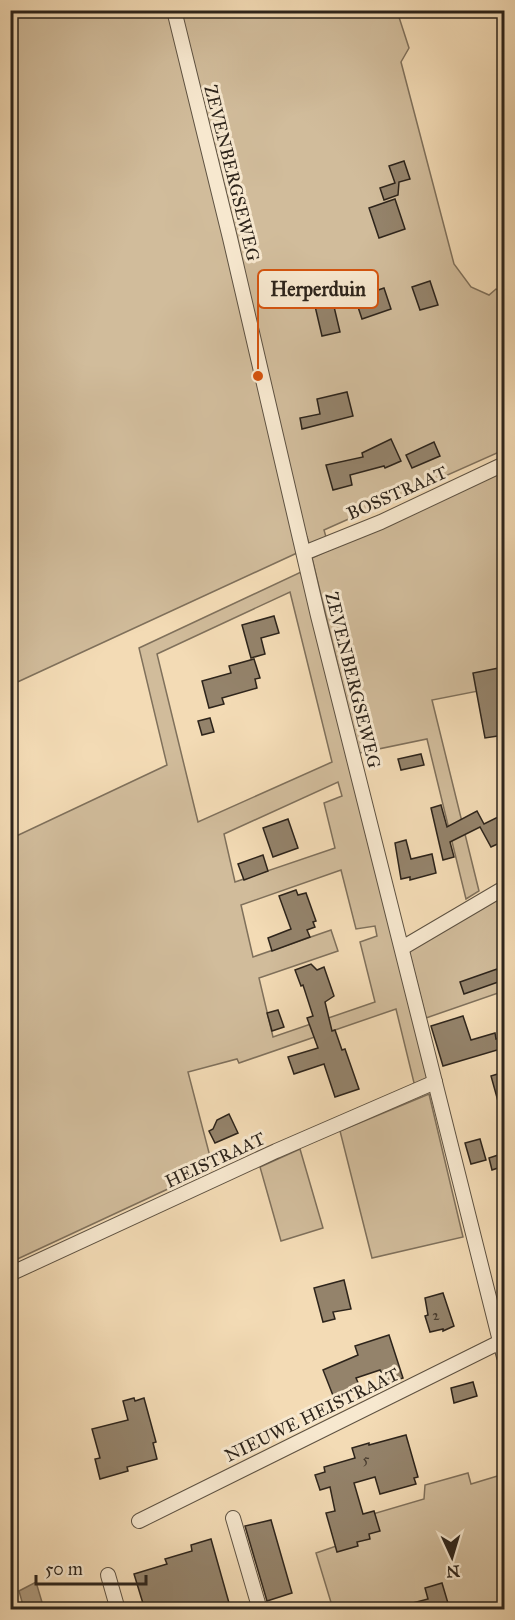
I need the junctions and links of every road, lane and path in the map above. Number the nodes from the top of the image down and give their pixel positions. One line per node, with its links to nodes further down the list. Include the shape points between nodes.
1 (174, 10): 3 (street, ZEVENBERGSEWEG)
2 (504, 464): 3 (street, BOSSTRAAT)
3 (304, 554): 5 (street, ZEVENBERGSEWEG)
4 (504, 888): 5 (street)
5 (402, 948): 6 (street, ZEVENBERGSEWEG)
6 (435, 1082): 7 (street, HEISTRAAT); 8 (street, ZEVENBERGSEWEG)
7 (10, 1274)
8 (502, 1341): 9 (street, ZEVENBERGSEWEG); 11 (street, NIEUWE HEISTRAAT)
9 (504, 1357)
10 (233, 1518): 14 (street)
11 (139, 1521)
12 (108, 1575): 13 (street)
13 (118, 1610)
14 (260, 1610)

